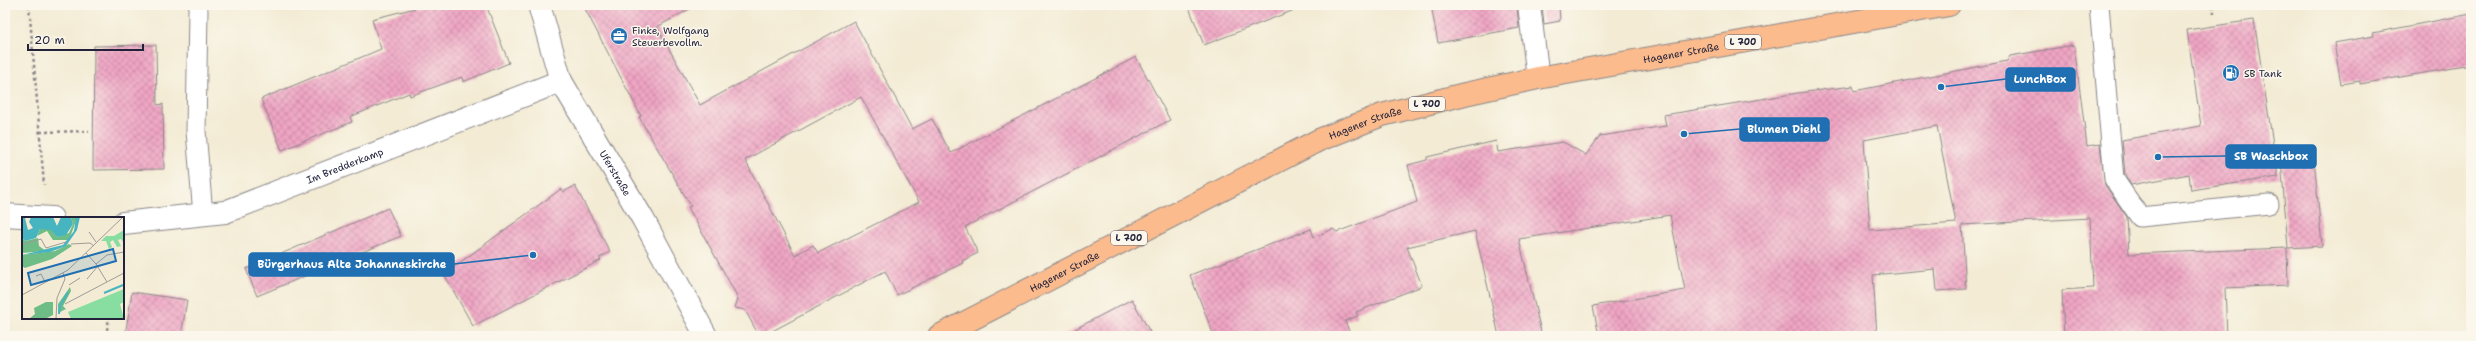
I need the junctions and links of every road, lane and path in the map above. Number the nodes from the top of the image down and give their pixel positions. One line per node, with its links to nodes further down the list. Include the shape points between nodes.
1 (29, 5): 12 (path)
2 (539, 5): 10 (street, Uferstraße)
3 (1529, 5): 9 (street)
4 (1949, 5): 9 (main road, Hagener Straße / L 700)
5 (2099, 5): 13 (lane, via 2114,179 2140,216)
6 (2213, 5): 8 (path)
7 (198, 10): 15 (lane, via 196,131)
8 (2214, 13)
9 (1538, 78): 22 (main road, Hagener Straße / L 700, via 1382,115 1319,140)
10 (561, 81): 15 (street, Im Bredderkamp, via 225,212); 21 (street, Uferstraße, via 642,219)
11 (89, 131): 12 (path)
12 (40, 132): 17 (path)
13 (2269, 204)
14 (5, 215): 16 (street)
15 (203, 215): 18 (street, Im Bredderkamp)
16 (33, 217)
17 (47, 217)
18 (124, 223)
19 (109, 319): 20 (path)
20 (106, 336)
21 (706, 336)
22 (939, 336)

